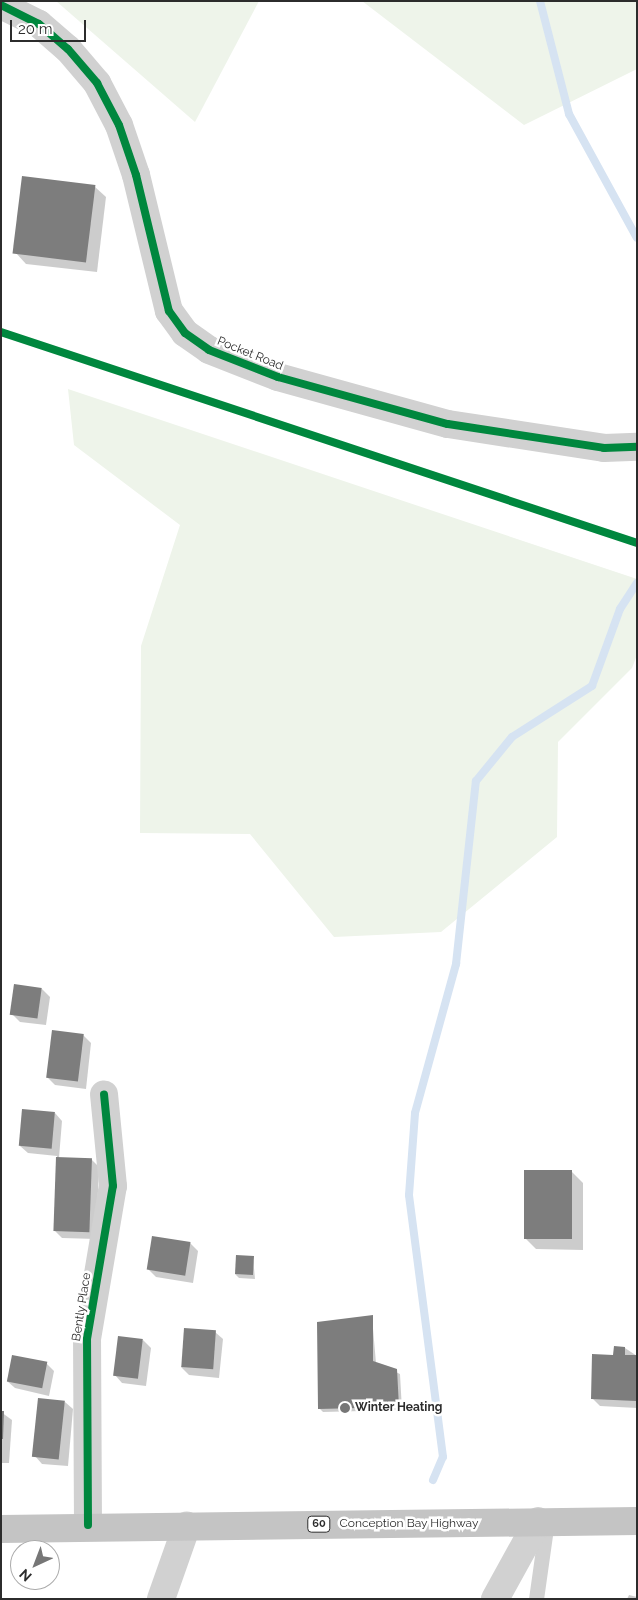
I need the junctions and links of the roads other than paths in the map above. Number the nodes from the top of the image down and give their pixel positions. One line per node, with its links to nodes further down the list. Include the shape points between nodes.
1 (1, 5): 2 (street, Pocket Road, via 39,24 68,49 97,83 119,125 136,175 169,311 185,333 210,350 278,378 448,424 604,448)
2 (637, 447)
3 (104, 1094): 6 (street, Bently Place, via 113,1186 87,1339)
4 (637, 1520): 5 (main road, Conception Bay Highway / 60)
5 (543, 1521): 7 (main road, Conception Bay Highway / 60); 10 (street); 11 (lane)
6 (88, 1525): 7 (main road, Conception Bay Highway / 60); 8 (main road, Conception Bay Highway / 60)
7 (187, 1525): 9 (street)
8 (1, 1529)
9 (161, 1599)
10 (495, 1599)
11 (536, 1599)

